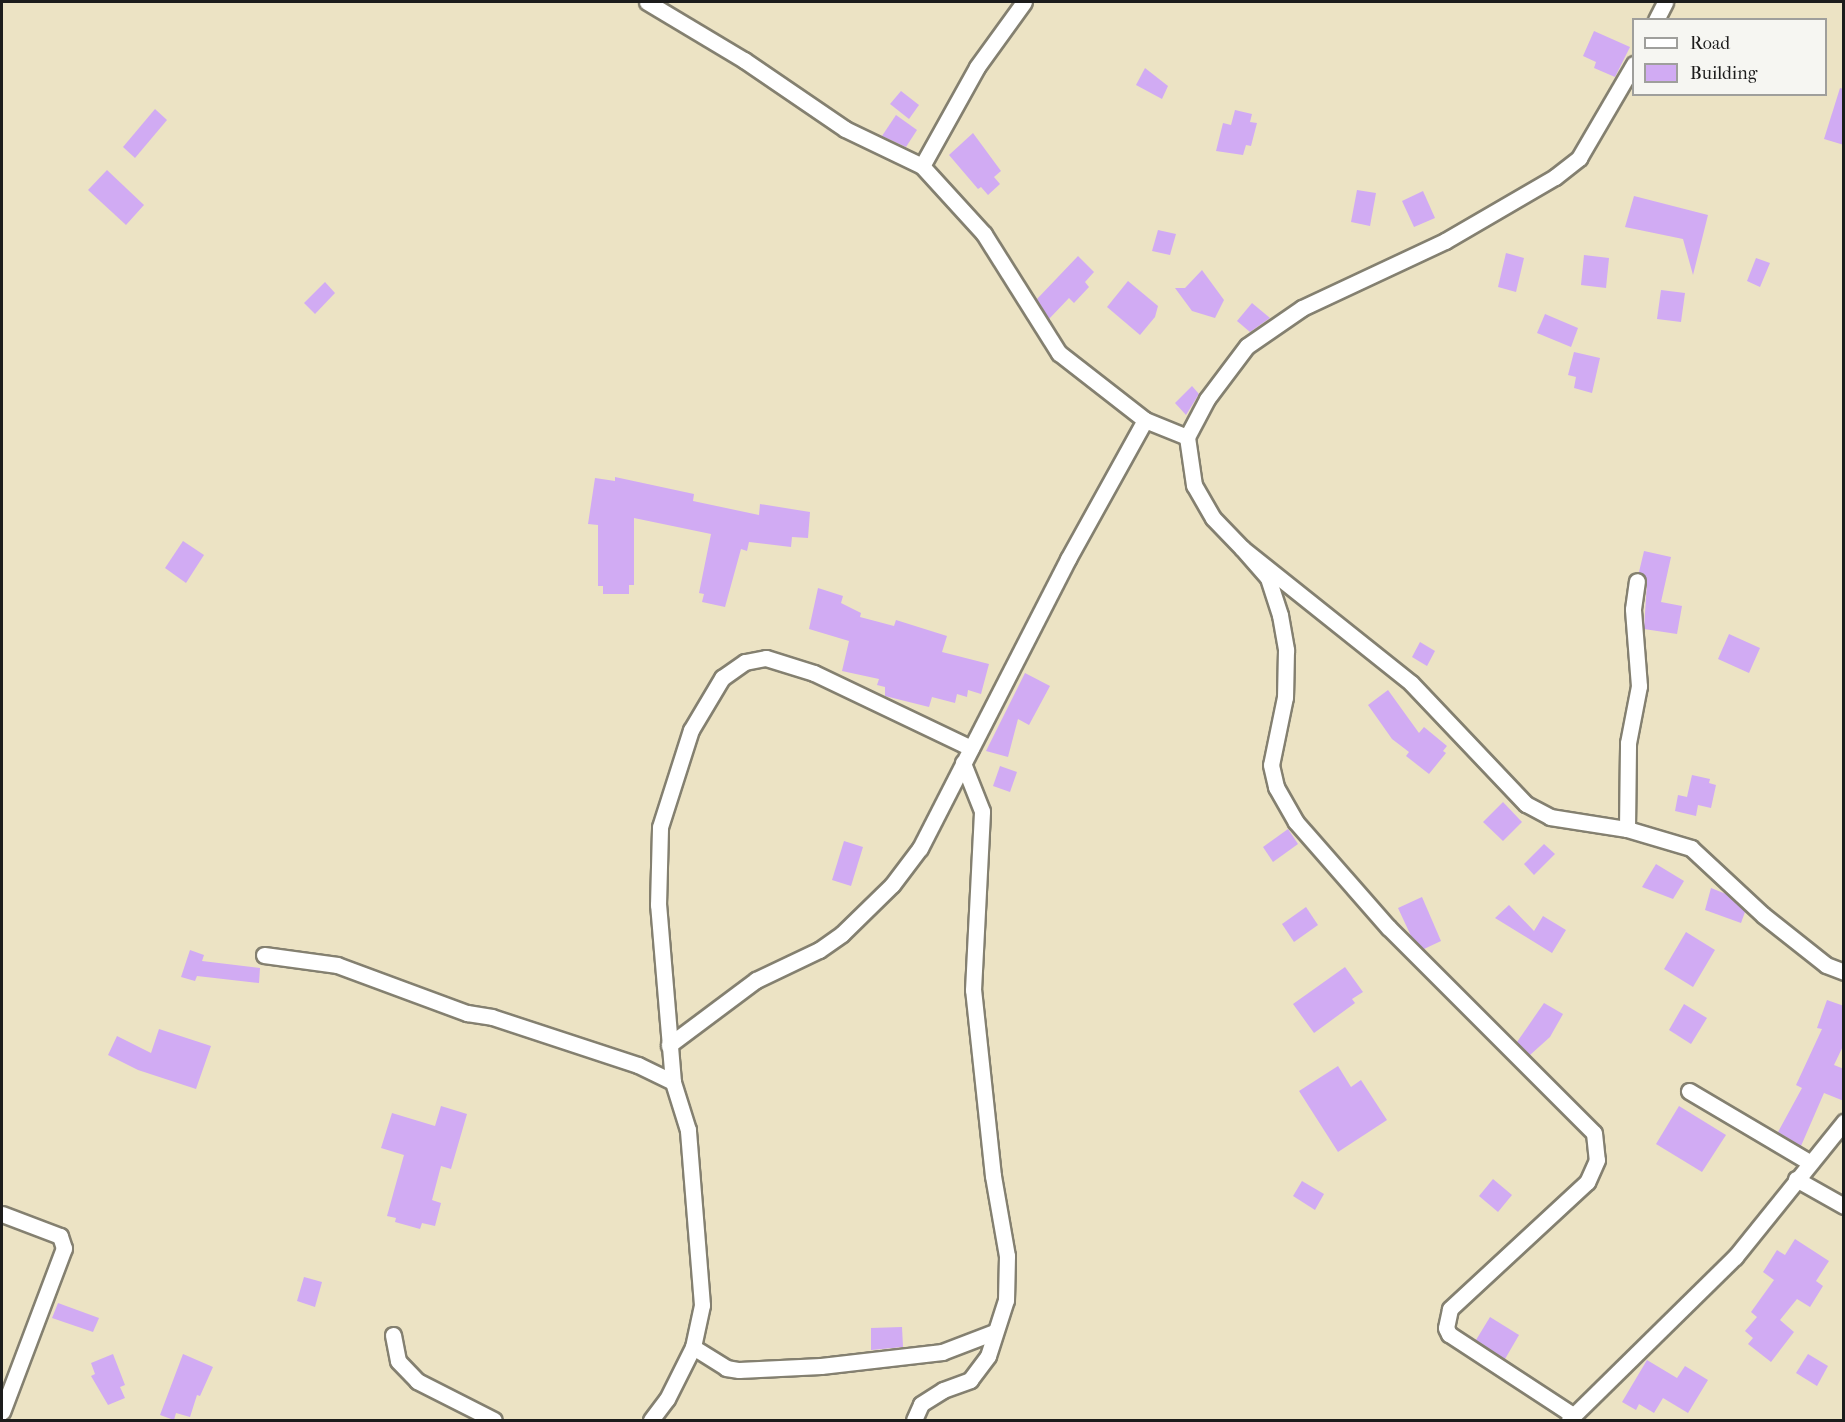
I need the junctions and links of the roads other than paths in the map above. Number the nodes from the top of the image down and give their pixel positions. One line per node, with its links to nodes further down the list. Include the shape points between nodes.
1 (647, 2): 6 (street, via 744,60 845,129)
2 (1024, 2): 6 (street, via 977,67)
3 (1665, 2): 4 (street)
4 (1657, 18)
5 (1632, 67): 8 (street, via 1579,158 1555,177 1445,241 1302,308 1247,346 1207,399)
6 (922, 166): 7 (street, via 984,234 1059,353)
7 (1145, 420): 8 (street); 11 (street)
8 (1187, 437): 9 (street, via 1194,485 1213,518)
9 (1242, 548): 13 (street, via 1411,682 1526,804 1550,817); 28 (street, via 1268,578 1280,615 1286,650 1285,697 1271,765 1276,787 1296,822 1388,927 1594,1133 1597,1160 1587,1182 1450,1310 1446,1328 1449,1334)
10 (1637, 581): 13 (street, via 1633,609 1639,686 1628,743)
11 (971, 748): 12 (street); 16 (street, via 814,673 766,658 745,662 722,678 692,730 660,827 658,905)
12 (963, 763): 16 (street, via 920,848 892,885 842,934 819,950 756,980); 24 (street, via 981,811 973,990 993,1176 1006,1256 1006,1300)
13 (1627, 829): 15 (street, via 1691,849 1763,915 1826,965)
14 (264, 955): 17 (street, via 337,965 467,1013 492,1017 638,1065)
15 (1844, 972)
16 (669, 1045): 17 (street)
17 (674, 1082): 26 (street, via 688,1130 702,1305)
18 (1689, 1091): 20 (street)
19 (1844, 1122): 20 (street)
20 (1809, 1162): 21 (street)
21 (1796, 1179): 22 (street); 28 (street, via 1707,1287)
22 (1844, 1206)
23 (2, 1214): 27 (street, via 60,1236 64,1248)
24 (993, 1332): 26 (street, via 942,1352 762,1369 726,1368); 31 (street, via 988,1356 970,1380 921,1404)
25 (393, 1335): 29 (street, via 398,1361 417,1381)
26 (693, 1347): 30 (street, via 667,1399)
27 (2, 1412)
28 (1571, 1418)
29 (494, 1420)
30 (651, 1420)
31 (914, 1420)

